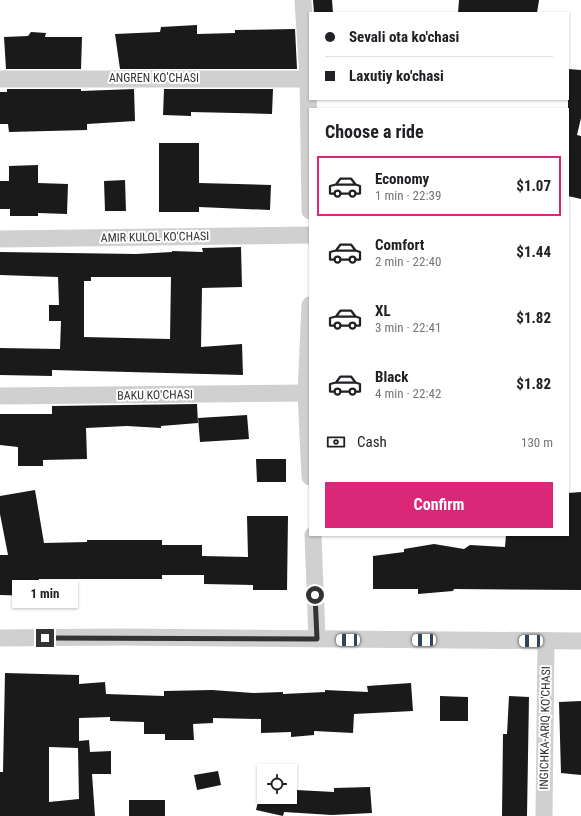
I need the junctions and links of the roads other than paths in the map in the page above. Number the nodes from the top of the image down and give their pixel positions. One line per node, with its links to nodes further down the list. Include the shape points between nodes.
1 (303, 0): 3 (street)
2 (0, 79): 3 (street, ANGREN KO'CHASI)
3 (308, 79): 4 (street)
4 (309, 145)
5 (309, 236): 6 (street, AMIR KULOL KO'CHASI)
6 (0, 239)
7 (309, 349): 8 (street)
8 (308, 393): 9 (street, BAKU KO'CHASI); 10 (street)
9 (0, 396)
10 (309, 435)
11 (313, 536): 13 (street)
12 (0, 638): 13 (street)
13 (317, 639): 15 (street)
14 (581, 640): 15 (street)
15 (546, 641): 16 (street, INGICHKA-ARIQ KO'CHASI)
16 (544, 816)

